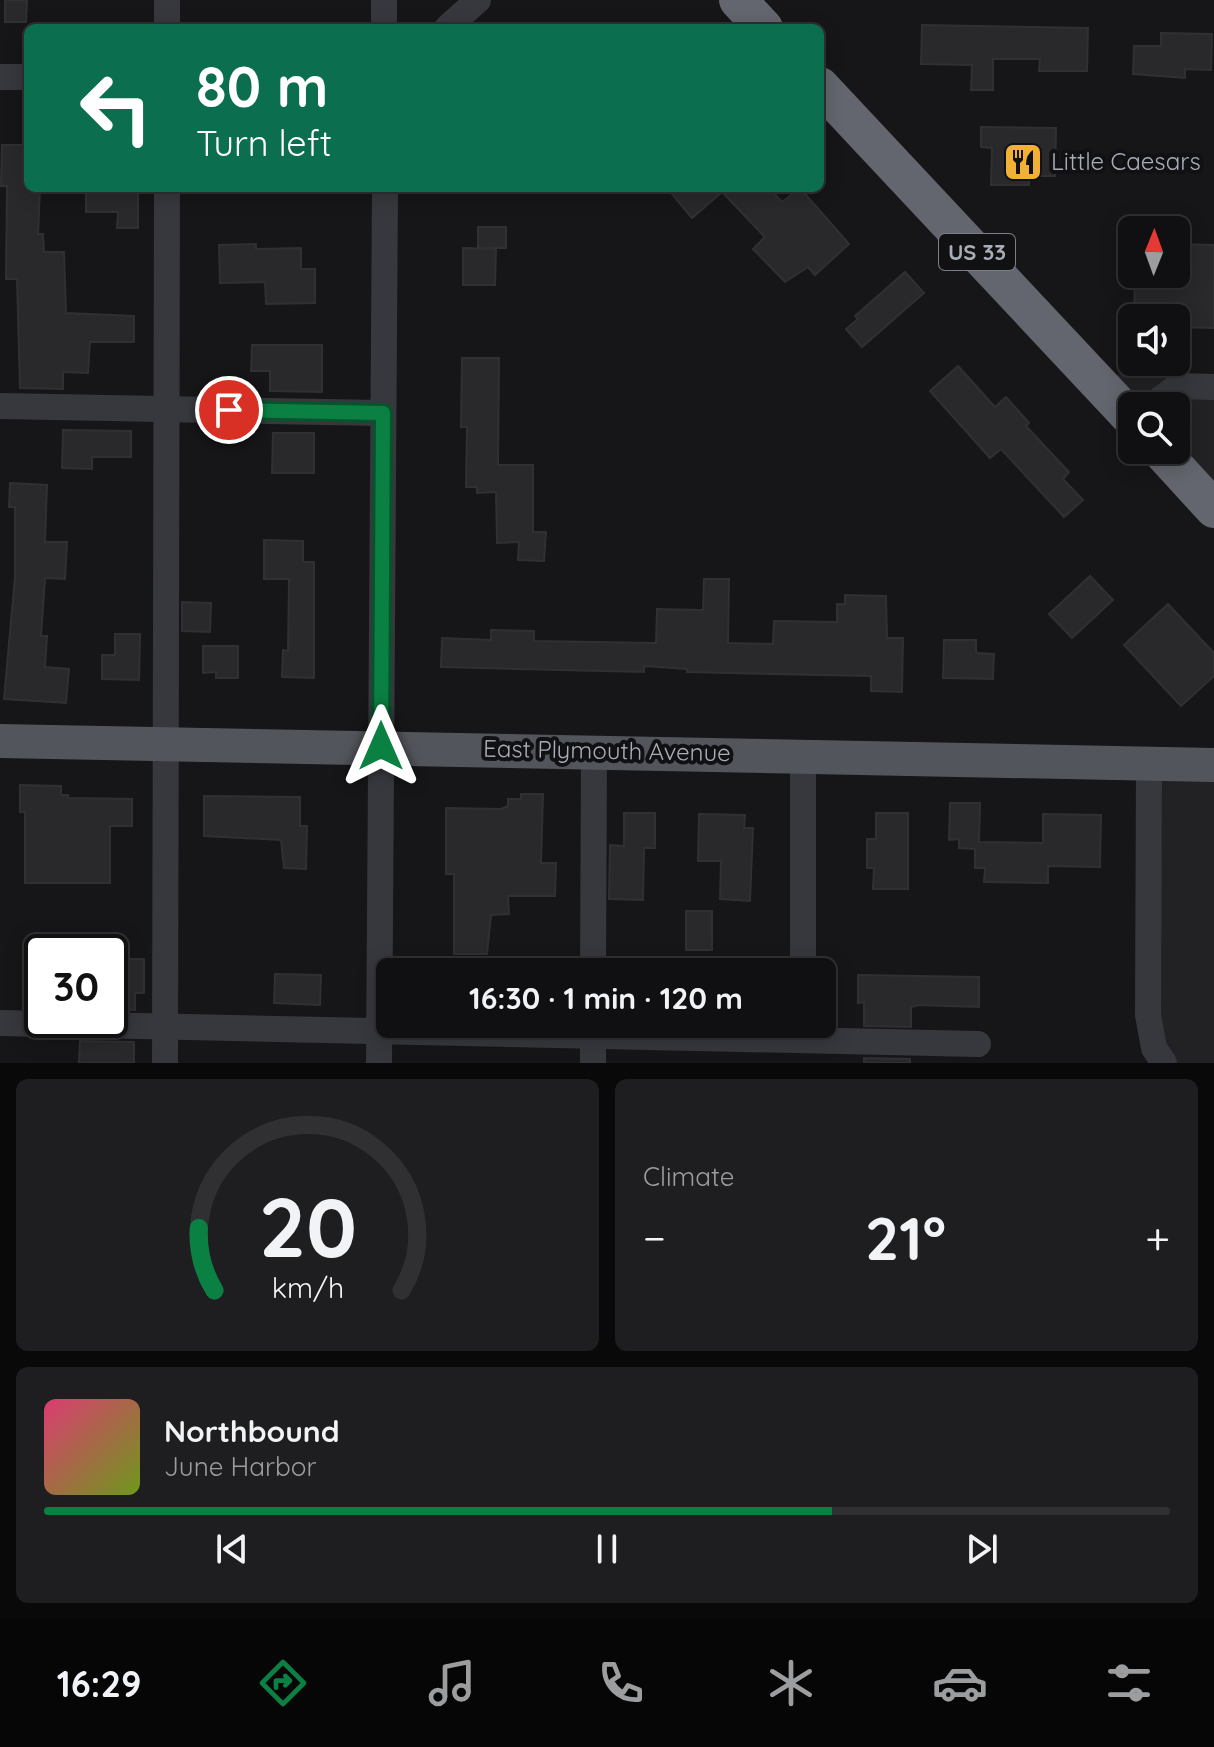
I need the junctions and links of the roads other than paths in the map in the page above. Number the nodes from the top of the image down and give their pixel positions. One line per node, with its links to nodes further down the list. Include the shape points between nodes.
1 (167, 0): 5 (street)
2 (384, 0): 6 (street)
3 (478, 0): 7 (street)
4 (738, 0): 8 (highway)
5 (167, 24)
6 (384, 24)
7 (451, 24)
8 (760, 24)
9 (0, 77): 10 (street)
10 (24, 77)
11 (824, 90): 16 (highway, US 33)
12 (167, 192): 18 (street)
13 (385, 192): 19 (street)
14 (1214, 387): 15 (street, via 1178,386)
15 (1170, 392)
16 (1118, 404)
17 (0, 406): 18 (street)
18 (167, 409): 19 (street); 23 (street)
19 (383, 413): 24 (street)
20 (1176, 464): 21 (highway)
21 (1208, 492)
22 (0, 741): 23 (main road, East Plymouth Avenue)
23 (166, 743): 24 (main road, East Plymouth Avenue); 33 (street)
24 (381, 746): 25 (main road, East Plymouth Avenue); 29 (street)
25 (594, 751): 26 (main road, East Plymouth Avenue); 30 (street)
26 (803, 754): 27 (main road, East Plymouth Avenue); 31 (street)
27 (1149, 763): 28 (main road, East Plymouth Avenue); 43 (street, via 1148,1015 1154,1048)
28 (1214, 765)
29 (380, 958)
30 (593, 958)
31 (803, 958)
32 (0, 1023): 33 (street)
33 (165, 1029): 34 (street); 40 (street)
34 (376, 1032)
35 (379, 1038): 41 (street)
36 (593, 1038): 42 (street)
37 (733, 1038): 38 (street)
38 (803, 1042): 39 (street)
39 (978, 1044)
40 (165, 1063)
41 (379, 1063)
42 (593, 1063)
43 (1164, 1063)

